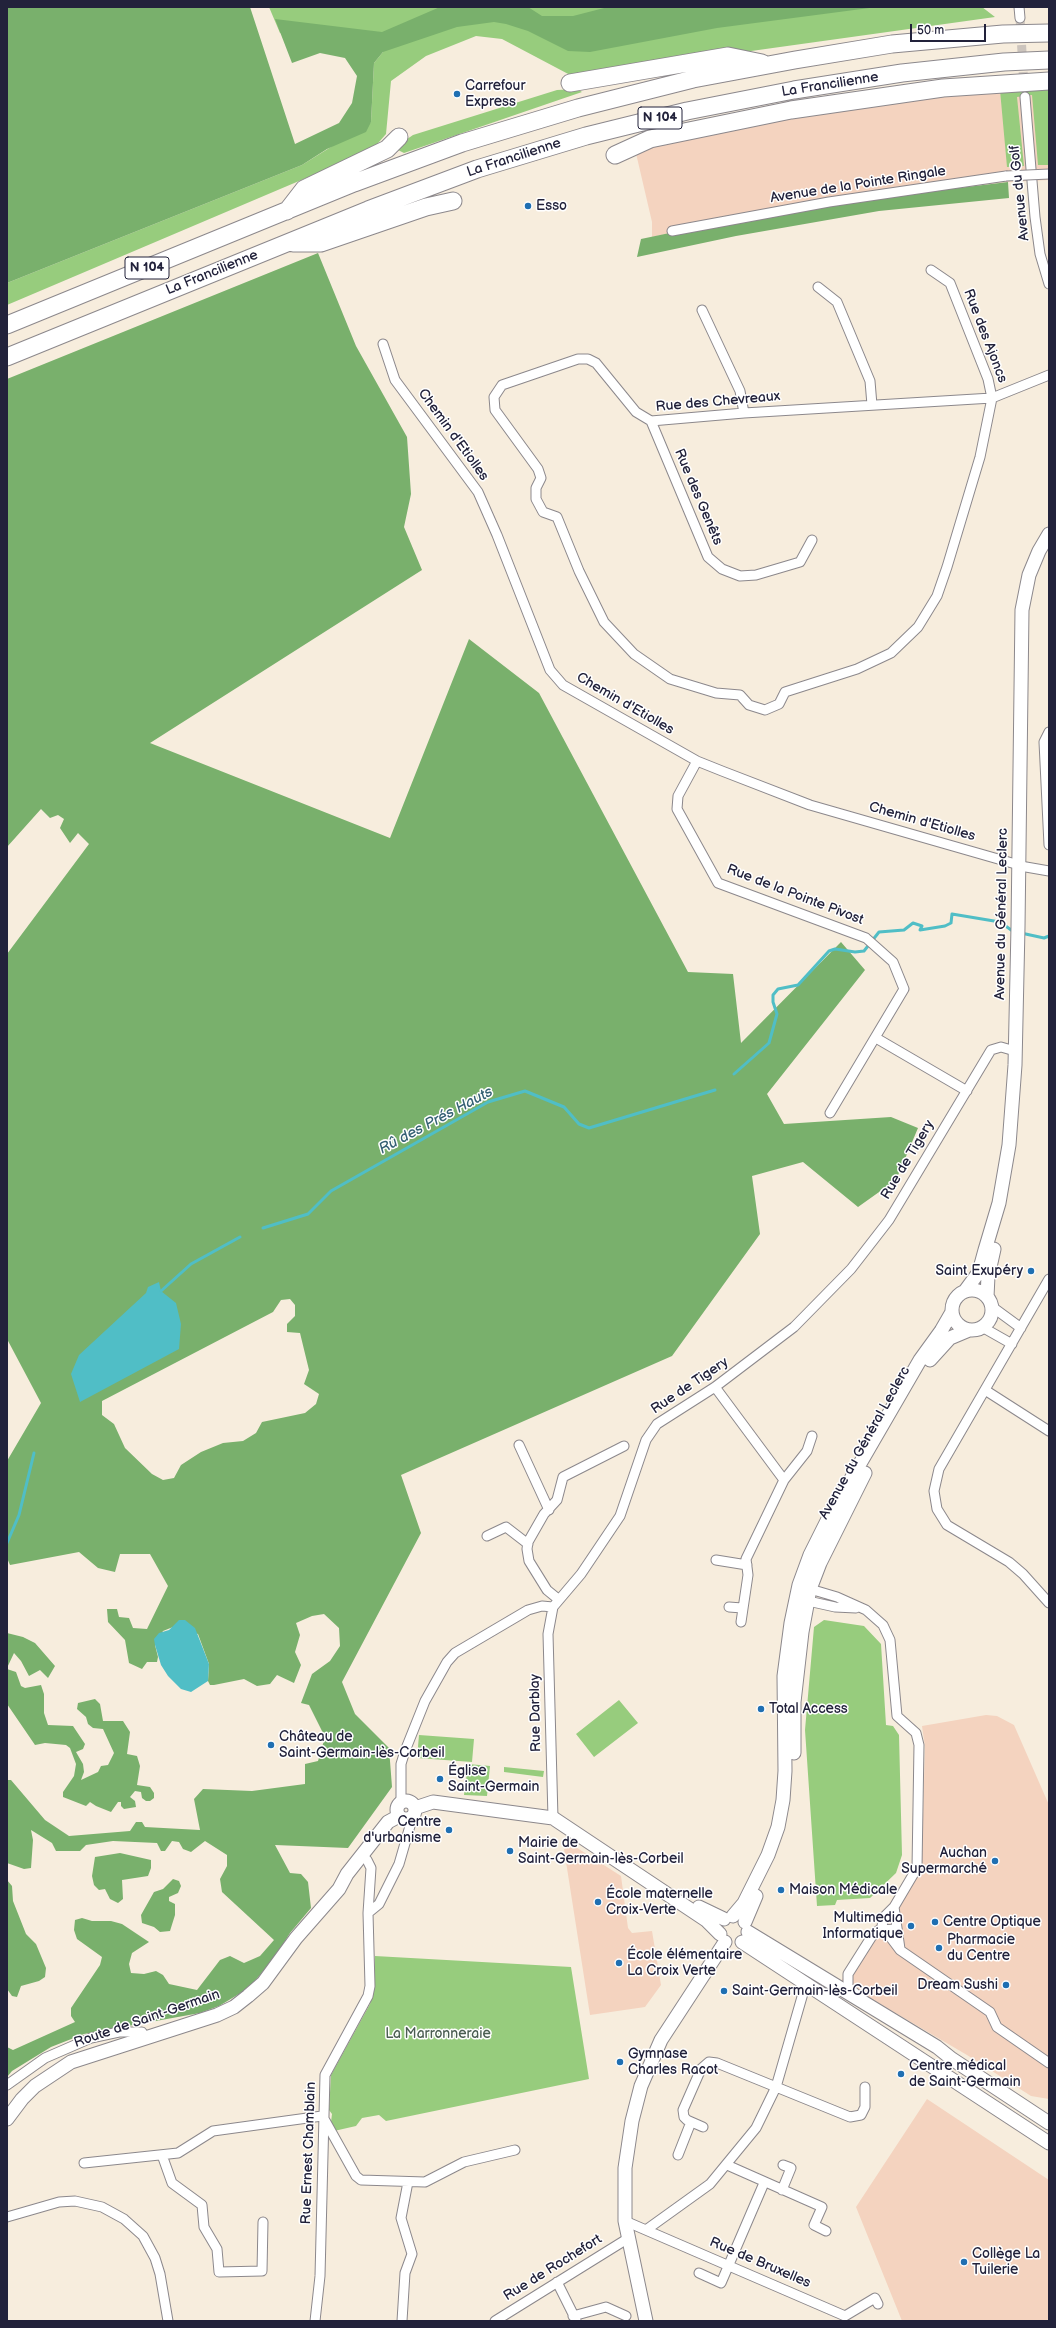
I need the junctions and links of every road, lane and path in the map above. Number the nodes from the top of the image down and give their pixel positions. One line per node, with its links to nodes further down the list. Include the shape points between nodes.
1 (1019, 7): 2 (street)
2 (1020, 18)
3 (1049, 33): 5 (highway, La Francilienne / N 104, via 1003,34 892,44)
4 (1049, 60): 15 (highway, La Francilienne / N 104, via 902,73 686,111 586,136 477,169)
5 (770, 64): 7 (highway, via 728,56); 13 (highway, La Francilienne / N 104, via 693,79 571,110 462,143)
6 (1049, 80): 10 (highway, via 943,88 792,110 650,139)
7 (570, 83)
8 (1025, 97): 17 (street, Avenue du Golf, via 1034,217 1040,254)
9 (399, 137): 13 (highway, via 387,149 304,189)
10 (615, 155)
11 (1049, 174): 14 (street, Avenue de la Pointe Ringale, bridge, via 1006,176 829,202)
12 (453, 201): 15 (highway, via 321,244)
13 (287, 211): 20 (highway, La Francilienne / N 104)
14 (672, 231)
15 (287, 243): 22 (highway, La Francilienne / N 104)
16 (931, 270): 24 (street, Rue des Ajoncs, via 950,283 988,379)
17 (1049, 284)
18 (818, 287): 25 (street, via 837,302 870,381)
19 (702, 310): 26 (street, via 740,391)
20 (7, 325)
21 (383, 344): 32 (street, Chemin d'Etiolles, via 395,380 478,492 550,670 563,685)
22 (7, 357)
23 (1049, 375): 24 (street, Rue des Chevreaux)
24 (992, 398): 25 (street, Rue des Chevreaux); 27 (street, Rue des Chevreaux, via 980,457 942,582 937,596 918,627 891,653 857,670 785,692 779,704 765,710 749,705 740,695 716,693 670,679 634,654 604,622 557,517 543,512 536,499 536,488 541,478 538,469 495,410 494,397 502,385 578,359 588,359 596,363 636,412)
25 (872, 405): 26 (street, Rue des Chevreaux)
26 (744, 413): 27 (street, Rue des Chevreaux)
27 (651, 422): 29 (street, Rue des Genêts, via 708,557 722,569 740,576 756,575 800,562)
28 (1049, 534): 34 (main road, Avenue du Général Leclerc, via 1029,575 1022,610)
29 (812, 540)
30 (1049, 546): 34 (main road, Avenue du Général Leclerc, via 1035,577 1029,610)
31 (1049, 732): 33 (street, via 1044,742)
32 (697, 761): 34 (street, Chemin d'Etiolles, via 810,804); 37 (street, Rue de la Pointe Pivost, via 678,796 677,809 718,883 866,938 893,962 904,989)
33 (1049, 845)
34 (1022, 866): 35 (street, Chemin d'Etiolles); 36 (main road, Avenue du Général Leclerc)
35 (1049, 871)
36 (1021, 933): 38 (main road, Avenue du Général Leclerc); 43 (main road, Avenue du Général Leclerc, via 1017,1150 1007,1206 988,1276)
37 (876, 1038): 39 (street); 40 (street)
38 (1015, 1051): 39 (street, Rue de Tigery, via 1001,1047 991,1050); 42 (main road, Avenue du Général Leclerc, via 1009,1145 1000,1196 979,1272)
39 (967, 1091): 49 (street, Rue de Tigery, via 888,1220 851,1269 794,1327)
40 (830, 1113)
41 (1049, 1279): 46 (street)
42 (965, 1291): 43 (main road, via 977,1291); 44 (main road, Avenue du Général Leclerc, via 955,1299)
43 (989, 1302): 45 (main road, Avenue du Général Leclerc, via 990,1318); 46 (street)
44 (952, 1312): 47 (main road, via 959,1326); 61 (main road, Avenue du Général Leclerc, via 920,1360 829,1517 810,1555)
45 (982, 1327): 47 (main road, Avenue du Général Leclerc); 48 (street)
46 (1021, 1328): 48 (street)
47 (969, 1330): 61 (main road, Avenue du Général Leclerc, via 950,1338 926,1366 849,1502)
48 (1012, 1344): 50 (street)
49 (715, 1387): 55 (street); 62 (street, Rue de Tigery, via 657,1424 646,1440 620,1516 581,1574)
50 (985, 1390): 51 (street); 63 (street, via 939,1469 934,1491 937,1509 941,1518 953,1531 1009,1562)
51 (1049, 1431)
52 (812, 1436): 55 (street, via 807,1451)
53 (519, 1445): 56 (street)
54 (624, 1446): 56 (street, via 563,1477 557,1500)
55 (784, 1480): 60 (street, via 746,1559)
56 (549, 1510): 58 (street, via 544,1514)
57 (487, 1536): 58 (street, via 506,1527)
58 (528, 1544): 62 (street, via 529,1561)
59 (716, 1560): 60 (street)
60 (746, 1565): 66 (street, via 748,1575)
61 (806, 1592): 65 (street); 67 (street, via 837,1597); 68 (main road, Avenue du Général Leclerc); 70 (main road, Avenue du Général Leclerc, via 790,1623)
62 (555, 1603): 72 (street, via 528,1610 455,1653 447,1662 425,1702 405,1751 401,1764); 74 (street, Rue Darblay, via 548,1634)
63 (1049, 1603)
64 (729, 1607): 66 (street)
65 (835, 1607): 67 (street); 68 (street, via 816,1608)
66 (742, 1608): 69 (street)
67 (862, 1608): 77 (street, via 872,1613 889,1635 897,1716 916,1733 920,1754 917,1868)
68 (804, 1615): 71 (main road, Avenue du Général Leclerc, via 794,1702)
69 (741, 1622)
70 (784, 1676): 71 (main road, Avenue du Général Leclerc, via 789,1680 789,1740); 79 (main road, Avenue du Général Leclerc, via 784,1800 768,1855 744,1902)
71 (794, 1773): 79 (main road, Avenue du Général Leclerc, via 785,1829 775,1857)
72 (401, 1802): 73 (main road, via 409,1801)
73 (408, 1814): 74 (main road, via 433,1802); 76 (main road, Route de Saint-Germain, via 388,1822); 78 (street, via 410,1826 399,1864 379,1904)
74 (553, 1818): 75 (main road)
75 (565, 1824): 79 (main road, via 577,1829 675,1893); 82 (main road, via 706,1920)
76 (361, 1856): 78 (street, Rue Ernest Chamblain, via 367,1860 371,1868); 86 (main road, Route de Saint-Germain, via 339,1889 296,1938 263,1983 248,1996 218,2015)
77 (894, 1907): 80 (street); 81 (street, via 882,1920)
78 (368, 1913): 91 (street, Rue Ernest Chamblain, via 368,1996 325,2075)
79 (738, 1926): 82 (main road, via 720,1926); 82 (main road, via 734,1944); 84 (main road); 85 (main road)
80 (896, 1929): 81 (street); 83 (street)
81 (884, 1930): 83 (street); 85 (street, via 878,1930 872,1936 847,1978 848,1987)
82 (722, 1938): 107 (main road, via 661,2040 641,2086 632,2121 625,2168)
83 (900, 1950): 87 (street, via 990,2012 997,2027)
84 (806, 1983): 89 (street); 96 (main road)
85 (878, 2011): 94 (main road, via 937,2047)
86 (144, 2037): 88 (street, via 142,2032 119,2032 91,2038 45,2058); 92 (main road, Route de Saint-Germain, via 77,2060 50,2074 22,2099)
87 (1049, 2063)
88 (7, 2085)
89 (776, 2087): 90 (street, via 854,2118 860,2115 865,2107); 93 (street, via 718,2063 709,2062 701,2069 684,2107 684,2117); 101 (street, via 756,2128)
90 (865, 2087)
91 (322, 2116): 98 (street, via 213,2130 178,2153); 103 (street, via 356,2176 361,2180); 120 (street, Rue Ernest Chamblain, via 320,2276)
92 (7, 2119)
93 (691, 2122): 95 (street); 99 (street)
94 (1049, 2123)
95 (703, 2127)
96 (1049, 2142)
97 (515, 2150): 103 (street, via 464,2162 425,2182)
98 (162, 2155): 100 (street); 108 (street, via 172,2183 202,2205 204,2227 217,2249 219,2272 262,2271)
99 (678, 2155)
100 (84, 2163)
101 (727, 2165): 104 (street); 109 (street, via 695,2196)
102 (783, 2165): 105 (street, via 791,2168)
103 (408, 2182): 121 (street, via 401,2218 412,2254 405,2273)
104 (764, 2183): 105 (street); 112 (street)
105 (782, 2190): 110 (street, via 822,2207 814,2226)
106 (7, 2217): 119 (street, via 59,2202 75,2201 102,2207 124,2219 143,2236 155,2258)
107 (625, 2221): 109 (street, Rue de Bruxelles); 111 (main road)
108 (263, 2222)
109 (646, 2230): 112 (street, Rue de Bruxelles)
110 (826, 2231)
111 (627, 2239): 114 (street, Rue de Rochefort); 123 (main road)
112 (729, 2265): 113 (street, via 721,2283); 118 (street, Rue de Bruxelles)
113 (699, 2273)
114 (557, 2282): 117 (street); 122 (street, Rue de Rochefort)
115 (878, 2304): 118 (street, Rue de Bruxelles, via 875,2298)
116 (626, 2316): 117 (street, via 606,2308)
117 (575, 2318)
118 (846, 2318)
119 (168, 2321)
120 (315, 2321)
121 (402, 2321)
122 (494, 2321)
123 (646, 2321)

